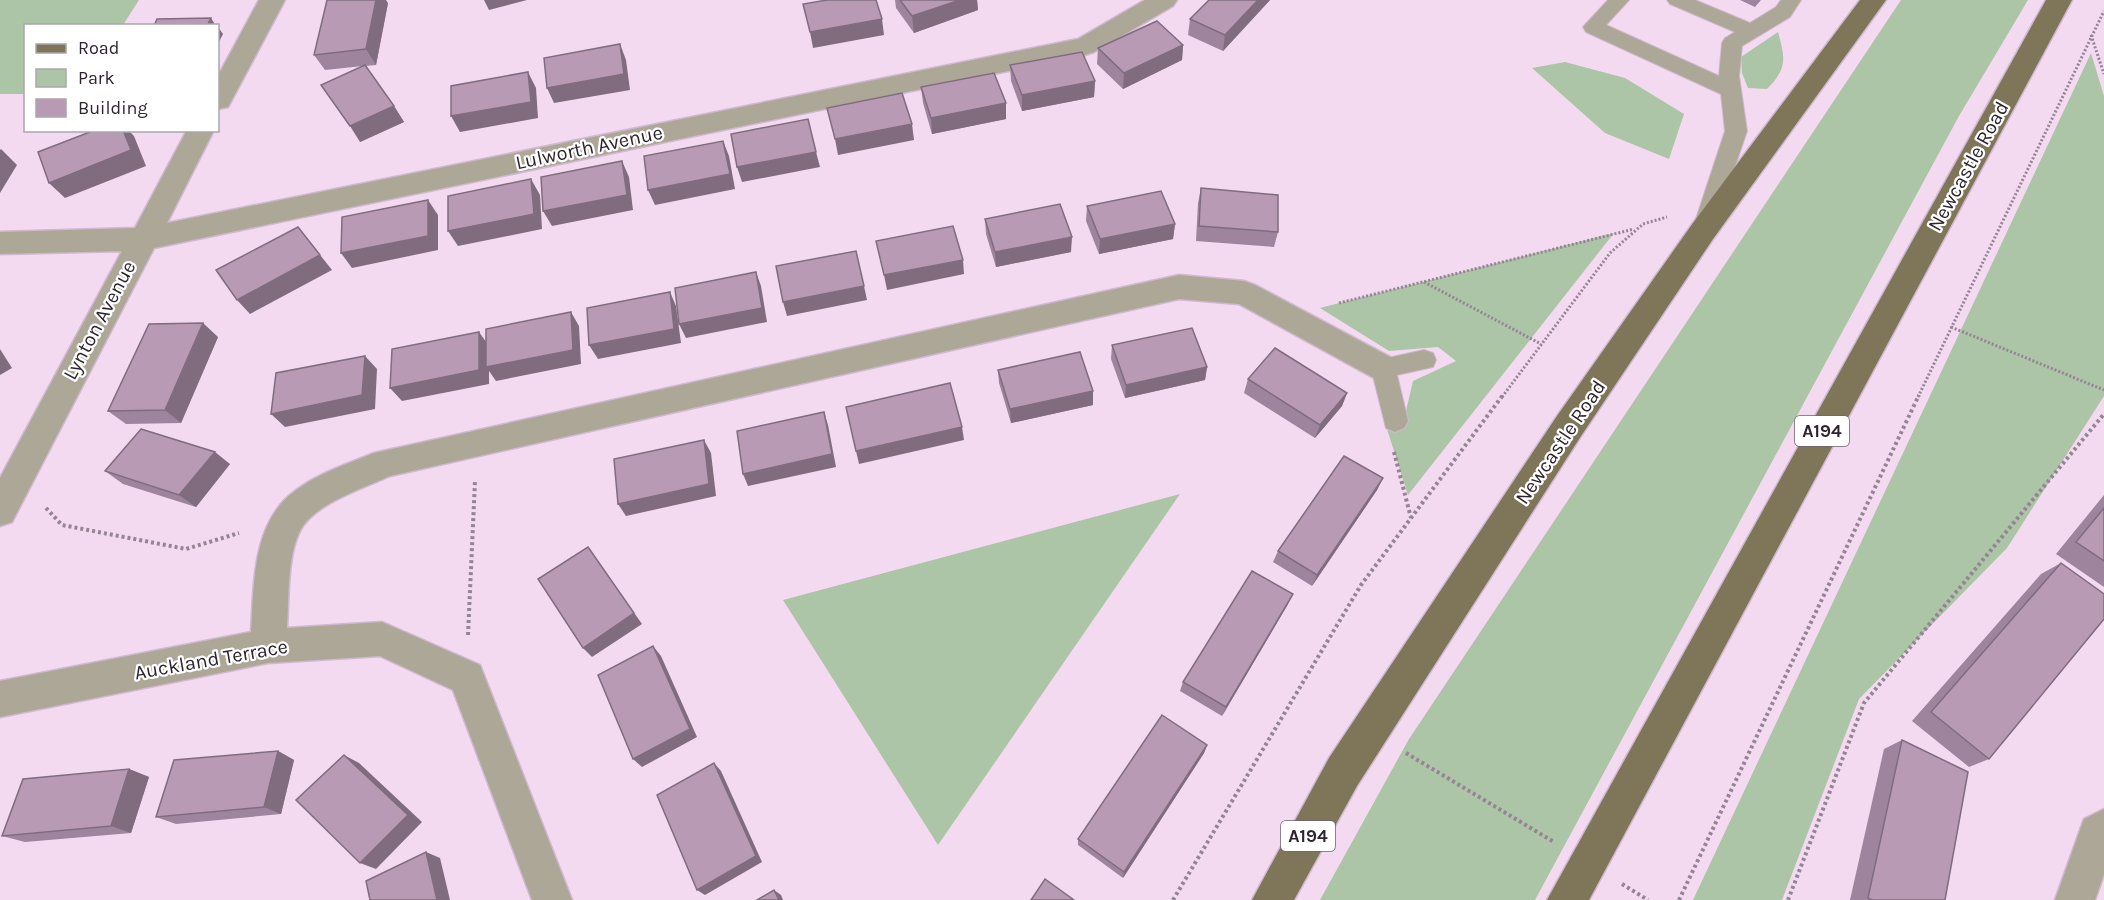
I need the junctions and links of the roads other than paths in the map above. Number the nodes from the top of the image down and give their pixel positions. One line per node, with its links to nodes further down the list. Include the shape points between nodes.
1 (272, 0): 10 (street)
2 (1164, 0): 13 (street, Lulworth Avenue, via 1085,46)
3 (1619, 0): 9 (lane, via 1593,27)
4 (1677, 0): 8 (lane)
5 (1791, 0): 8 (lane, via 1783,12)
6 (1873, 0): 12 (main road, Newcastle Road / A194)
7 (2059, 0): 24 (main road, Newcastle Road / A194)
8 (1751, 31): 9 (lane, via 1732,43)
9 (1730, 90): 12 (lane, via 1736,131)
10 (219, 98)
11 (200, 132): 13 (street, Lynton Avenue)
12 (1703, 231): 23 (main road, Newcastle Road / A194, via 1569,426 1343,772)
13 (142, 239): 14 (street, Lulworth Avenue); 18 (street, Lynton Avenue)
14 (0, 243)
15 (1424, 360): 16 (lane)
16 (1383, 368): 17 (lane); 19 (street, via 1244,293 1179,287 386,463 319,492 289,518 277,548)
17 (1395, 421)
18 (0, 511)
19 (268, 646): 20 (street, Auckland Terrace); 22 (street, Auckland Terrace, via 382,639 467,678)
20 (0, 699)
21 (2104, 829): 25 (street, via 2098,833)
22 (552, 900)
23 (1272, 900)
24 (1567, 900)
25 (2075, 900)

